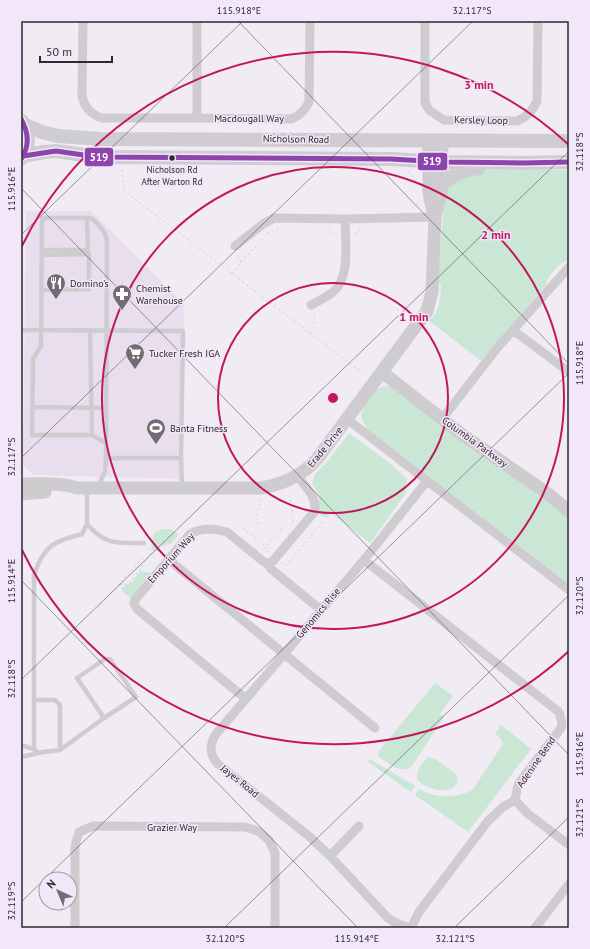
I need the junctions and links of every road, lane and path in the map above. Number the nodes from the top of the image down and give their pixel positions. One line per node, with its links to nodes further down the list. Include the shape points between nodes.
1 (83, 21): 6 (street, Macdougall Way, via 82,96 90,112 102,118)
2 (197, 21): 6 (street)
3 (310, 21): 6 (street, Macdougall Way, via 309,102 299,115 290,119)
4 (425, 21): 5 (street, Kersley Loop, via 425,103 430,111 444,120 517,121 534,109 537,101)
5 (538, 21)
6 (197, 118)
7 (23, 122): 8 (main road, Nicholson Road, via 42,132 58,136 101,139); 10 (main road, via 28,133 28,141)
8 (436, 141): 9 (main road, Nicholson Road); 12 (street, Erade Drive)
9 (569, 141)
10 (22, 157): 11 (main road, Nicholson Road, via 56,151 97,157)
11 (120, 157): 12 (main road, Nicholson Road, via 391,159); 26 (path, via 124,191)
12 (436, 162): 14 (main road, Nicholson Road); 16 (street, Erade Drive); 19 (street, Erade Drive)
13 (569, 162): 14 (main road, Nicholson Road)
14 (523, 163): 16 (main road, via 474,168 460,172)
15 (405, 169): 19 (path, via 420,184 421,193)
16 (441, 184): 20 (street, Erade Drive)
17 (21, 186): 18 (path)
18 (23, 188)
19 (429, 193): 20 (street, Erade Drive)
20 (435, 217): 22 (street); 42 (street, Erade Drive, via 431,299 423,317)
21 (87, 218): 24 (lane, via 88,250); 24 (lane, via 42,218); 34 (lane, via 98,224 107,240)
22 (345, 219): 23 (street, via 274,218); 28 (street, via 345,270 333,292)
23 (235, 246): 26 (path, via 241,262)
24 (42, 253): 27 (lane); 27 (lane, via 89,254 89,289)
25 (569, 268): 32 (street)
26 (232, 274): 35 (path)
27 (42, 290): 31 (lane)
28 (311, 305): 35 (path, via 315,322)
29 (440, 316): 36 (path, via 476,339)
30 (21, 330): 31 (lane)
31 (41, 330): 33 (lane); 37 (lane, via 41,346 33,359)
32 (513, 330): 41 (street); 48 (street)
33 (90, 331): 34 (lane); 38 (lane)
34 (106, 331): 39 (lane); 52 (lane, via 183,331)
35 (309, 333): 42 (path)
36 (488, 336)
37 (33, 368): 38 (path); 44 (lane)
38 (91, 368): 45 (lane)
39 (106, 369): 40 (path); 46 (lane)
40 (129, 369)
41 (569, 372)
42 (378, 377): 47 (street, Erade Drive); 48 (street, Columbia Parkway)
43 (371, 396): 55 (path, via 412,420 447,453)
44 (33, 407): 45 (lane); 49 (lane, via 32,435)
45 (92, 408): 46 (lane); 49 (lane)
46 (106, 408): 50 (lane)
47 (347, 418): 54 (street, Erade Drive, via 317,459); 56 (street)
48 (442, 419): 63 (street, Columbia Parkway)
49 (92, 435): 50 (lane)
50 (106, 443): 51 (lane)
51 (106, 458): 52 (lane); 58 (lane, via 105,472)
52 (181, 458): 59 (lane)
53 (498, 465): 55 (path, via 489,473)
54 (297, 476): 59 (street, Erade Drive, via 280,484 261,488); 79 (street, via 311,494 314,510 273,561)
55 (478, 477): 73 (path, via 497,495 516,503 555,529 562,535)
56 (427, 481): 77 (street, Genomics Rise); 81 (street)
57 (21, 484): 58 (street, Erade Drive, via 55,484)
58 (87, 488): 59 (street, Erade Drive); 60 (street, Erade Drive); 67 (lane)
59 (182, 488)
60 (21, 494)
61 (290, 495): 68 (path)
62 (260, 497): 65 (path, via 261,502)
63 (569, 511)
64 (252, 517): 65 (path)
65 (255, 517): 66 (path, via 256,523)
66 (262, 523)
67 (87, 524): 70 (lane, via 104,540 113,543); 86 (lane, via 82,534 60,540 47,549 39,560 34,574)
68 (291, 524)
69 (239, 525): 71 (path)
70 (147, 543): 74 (path)
71 (266, 547)
72 (170, 548): 74 (path, via 161,547)
73 (569, 548)
74 (150, 554): 78 (path); 80 (path, via 131,582 124,586)
75 (144, 556): 80 (path)
76 (169, 560): 79 (street, Emporium Way, via 190,534 205,529 227,532); 84 (street); 85 (street, Emporium Way, via 136,598 135,607)
77 (364, 560): 83 (street, Genomics Rise); 94 (street, Adenine Bend, via 559,712 561,728 520,783)
78 (159, 563)
79 (268, 563): 83 (street, Emporium Way, via 271,569)
80 (120, 584): 82 (path)
81 (569, 590)
82 (98, 608)
83 (321, 610): 84 (street, Genomics Rise)
84 (284, 654): 85 (street, Jayes Road); 88 (street)
85 (246, 699): 97 (street, Jayes Road, via 212,740 211,751 215,760)
86 (34, 700): 90 (lane); 91 (lane, via 55,700 60,704)
87 (104, 718): 87 (lane, via 136,697 110,659 105,659 77,678); 91 (lane)
88 (375, 728)
89 (21, 745): 90 (lane)
90 (34, 749): 92 (lane)
91 (60, 750): 92 (lane)
92 (43, 752): 93 (lane)
93 (21, 757)
94 (516, 800): 96 (street, via 527,813); 101 (street, Adenine Bend, via 503,807 488,821 419,912)
95 (359, 826): 97 (street)
96 (569, 845)
97 (330, 856): 101 (street, Jayes Road, via 388,918)
98 (569, 884): 102 (street)
99 (75, 928): 100 (street, Grazier Way, via 75,846 79,832 93,826 245,827 258,831 269,840 275,853)
100 (275, 928)
101 (410, 928)
102 (535, 928)

